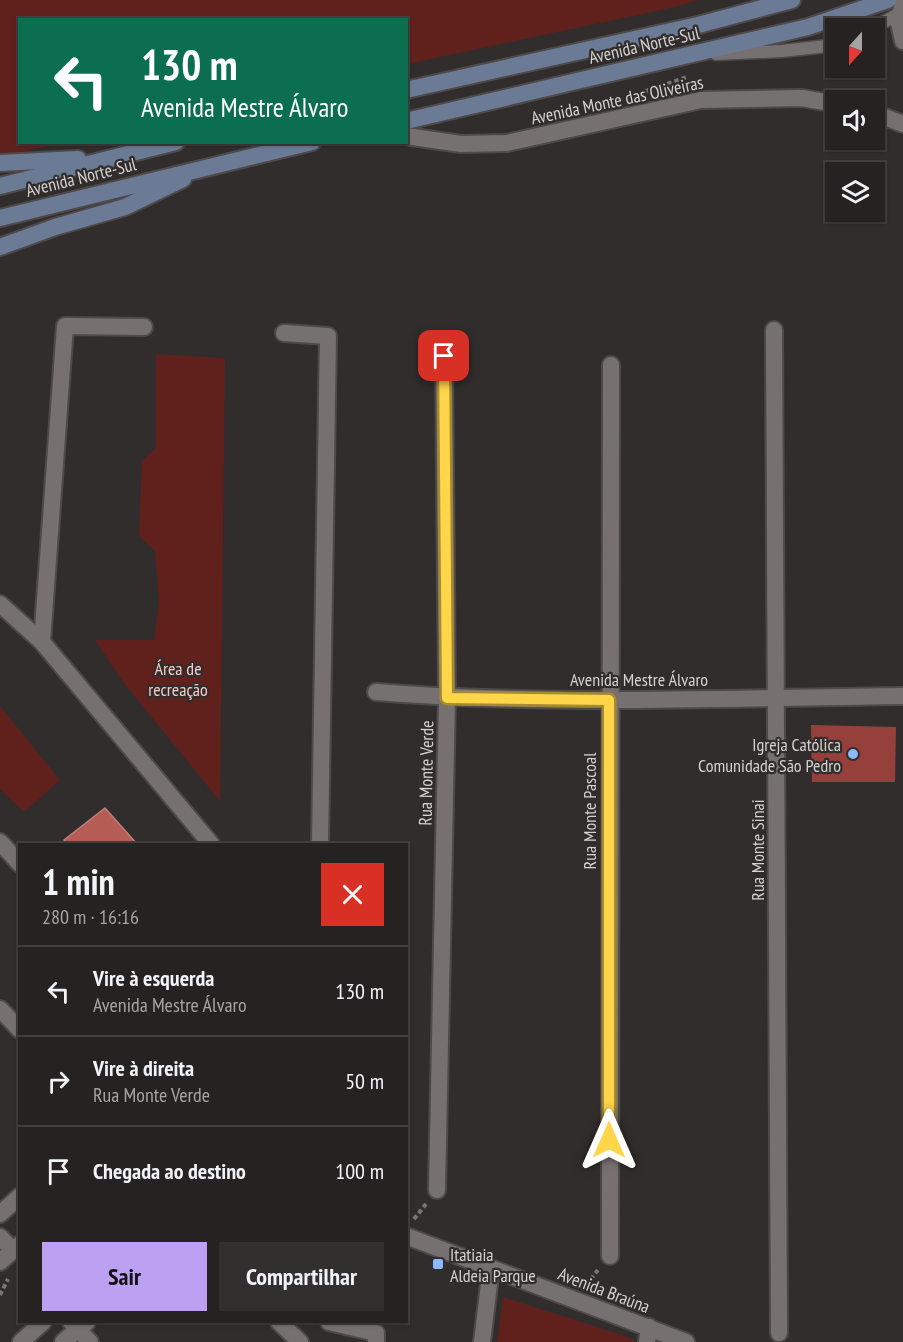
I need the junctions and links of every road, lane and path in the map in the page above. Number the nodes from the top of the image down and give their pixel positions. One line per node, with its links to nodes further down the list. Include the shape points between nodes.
1 (792, 0): 8 (main road, Avenida Norte-Sul)
2 (888, 0): 7 (main road, Avenida Norte-Sul, via 808,27)
3 (901, 8): 4 (lane); 5 (street)
4 (885, 19)
5 (903, 41)
6 (825, 46): 7 (lane)
7 (684, 55): 11 (main road, Avenida Norte-Sul)
8 (408, 90)
9 (825, 102): 13 (street, Avenida Monte das Oliveiras, via 802,98 701,100 507,143 461,144)
10 (885, 117): 12 (street)
11 (408, 121)
12 (903, 124)
13 (408, 136)
14 (168, 144): 16 (main road, Avenida Norte-Sul)
15 (304, 144): 18 (main road, Avenida Norte-Sul)
16 (108, 158): 17 (main road); 19 (main road, Avenida Norte-Sul)
17 (0, 163)
18 (211, 166): 20 (main road, Avenida Norte-Sul); 21 (main road, via 125,207)
19 (0, 186)
20 (0, 218)
21 (0, 247)
22 (144, 327): 28 (street, via 65,326)
23 (774, 330): 32 (street, Rua Monte Sinai)
24 (284, 333): 36 (street, via 328,336)
25 (444, 356): 31 (street, Rua Monte Verde)
26 (611, 366): 33 (street, Rua Monte Pascoal)
27 (0, 604): 28 (street)
28 (42, 642): 35 (street)
29 (376, 692): 31 (street, Avenida Mestre Álvaro)
30 (903, 696): 32 (street, Avenida Mestre Álvaro)
31 (447, 698): 33 (street, Avenida Mestre Álvaro); 40 (street, Rua Monte Verde)
32 (775, 698): 33 (street, Avenida Mestre Álvaro); 53 (street, Rua Monte Sinai)
33 (609, 700): 46 (street, Rua Monte Pascoal)
34 (0, 842): 37 (street)
35 (210, 843)
36 (320, 843)
37 (18, 862)
38 (0, 1009): 39 (street)
39 (18, 1028)
40 (437, 1190): 43 (path)
41 (18, 1198): 42 (street)
42 (0, 1214)
43 (410, 1229): 47 (street, Avenida Braúna)
44 (0, 1238): 45 (street)
45 (11, 1252)
46 (610, 1256): 48 (path)
47 (491, 1268): 48 (street, Avenida Braúna); 60 (street)
48 (574, 1299): 54 (street, Avenida Braúna)
49 (42, 1323): 55 (street)
50 (280, 1323): 58 (street)
51 (334, 1323): 59 (street, via 376,1332)
52 (78, 1324): 56 (street); 57 (street)
53 (779, 1332)
54 (648, 1335): 61 (street, Avenida Braúna)
55 (21, 1342)
56 (63, 1342)
57 (90, 1342)
58 (300, 1342)
59 (376, 1342)
60 (482, 1342)
61 (686, 1342)

